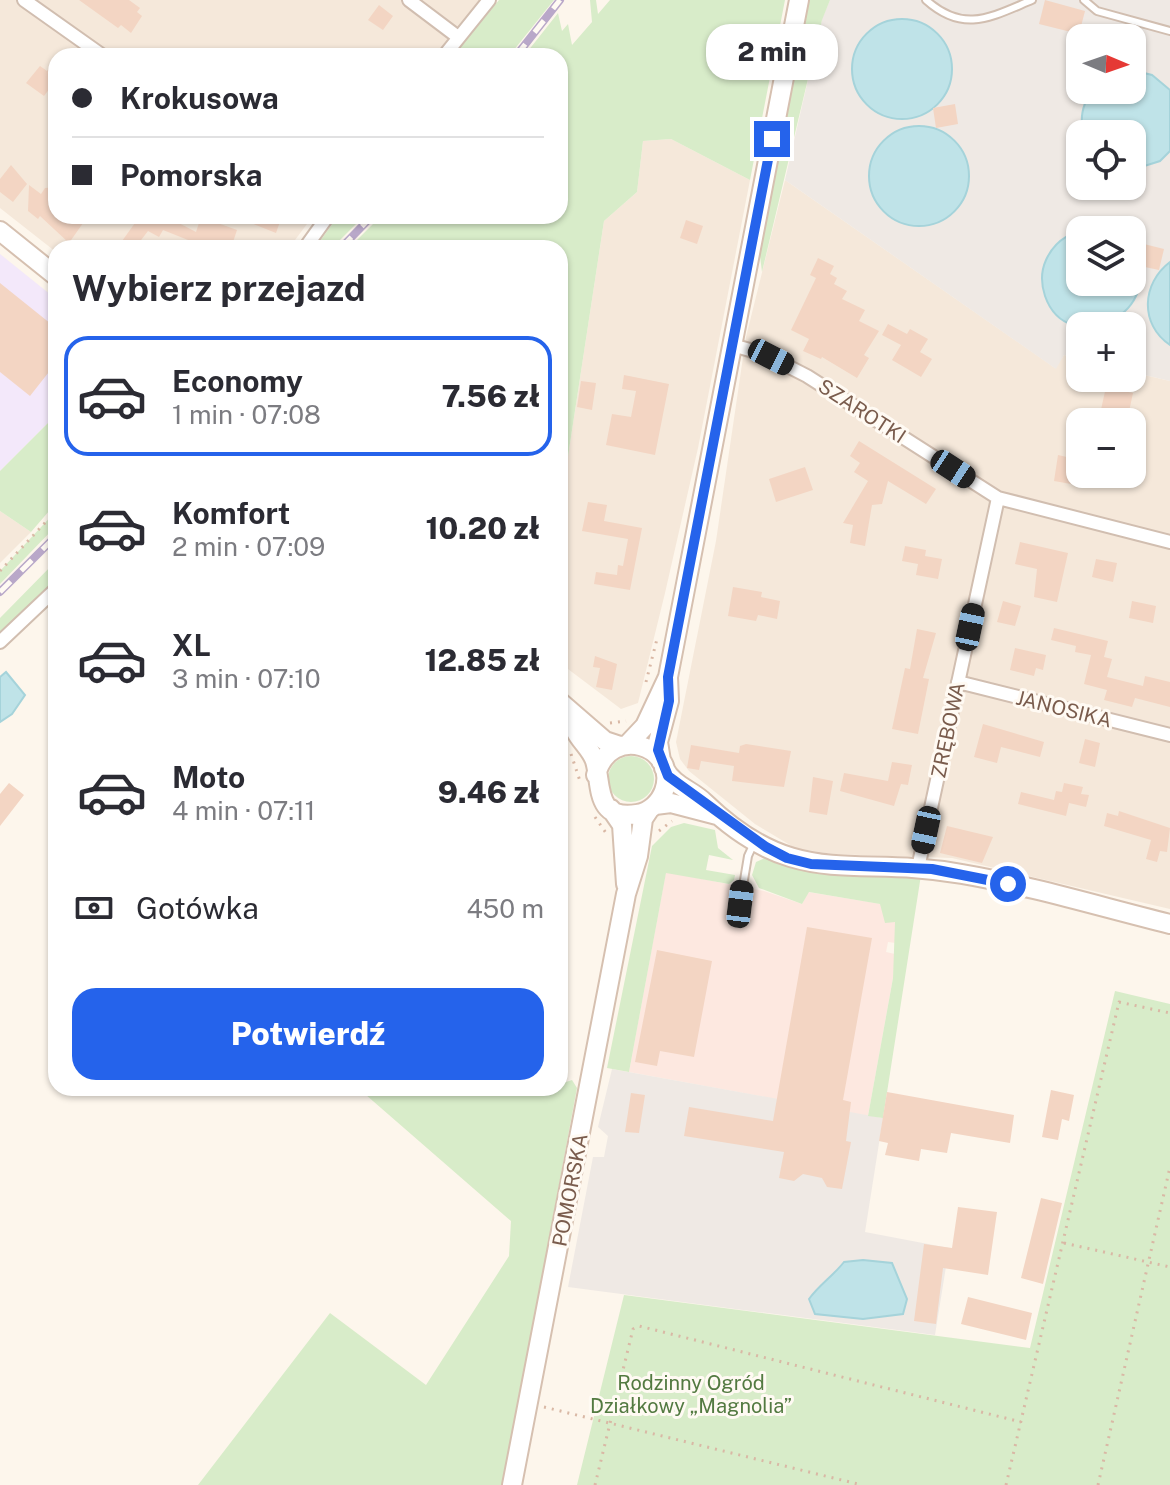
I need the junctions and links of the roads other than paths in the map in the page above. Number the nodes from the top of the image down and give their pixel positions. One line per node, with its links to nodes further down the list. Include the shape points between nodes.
1 (24, 0): 10 (street)
2 (409, 0): 9 (street)
3 (489, 0): 9 (street)
4 (799, 0): 14 (street)
5 (926, 0): 6 (lane, via 941,13 975,21)
6 (1032, 0)
7 (1084, 0): 8 (lane, via 1097,11)
8 (1170, 31)
9 (458, 37): 11 (street)
10 (92, 48)
11 (450, 48)
12 (0, 231): 13 (street)
13 (48, 270)
14 (732, 345): 15 (street, SZAROTKI, via 807,376); 19 (street)
15 (998, 498): 16 (street, SZAROTKI); 20 (street, ZRĘBOWA)
16 (1170, 542)
17 (48, 597): 18 (street)
18 (0, 642)
19 (668, 677): 24 (street, via 645,726); 25 (street, via 669,701 658,742)
20 (958, 682): 23 (street, JANOSIKA); 31 (street, ZRĘBOWA)
21 (568, 710): 24 (street, via 605,741)
22 (568, 715): 26 (street, via 591,752)
23 (1170, 735)
24 (624, 745): 25 (street, via 643,746); 26 (street, via 601,760)
25 (663, 765): 27 (street, via 664,792); 29 (street, via 672,781)
26 (596, 775): 28 (street, via 601,797)
27 (652, 807): 28 (street, via 634,814); 29 (street, via 671,803); 32 (street, POMORSKA, via 643,819)
28 (611, 809): 32 (street, POMORSKA, via 622,825)
29 (717, 815): 30 (street)
30 (756, 840): 31 (street, via 787,858 811,864); 33 (lane)
31 (918, 868): 34 (street, via 982,878)
32 (626, 894): 35 (street, POMORSKA)
33 (740, 904)
34 (1170, 924)
35 (512, 1485)

